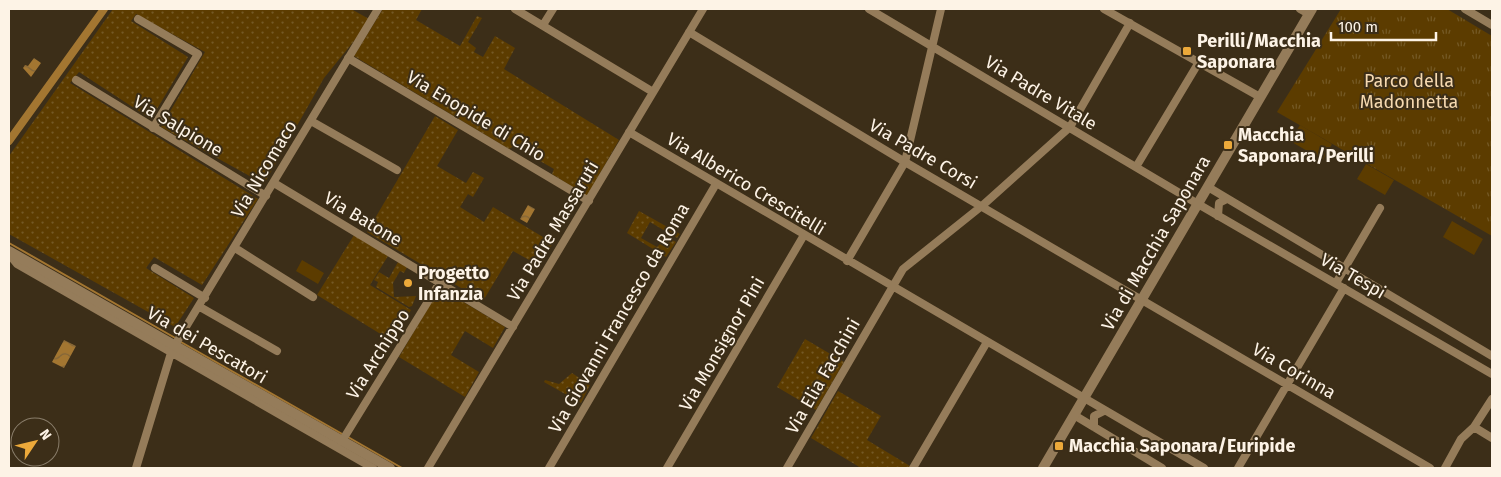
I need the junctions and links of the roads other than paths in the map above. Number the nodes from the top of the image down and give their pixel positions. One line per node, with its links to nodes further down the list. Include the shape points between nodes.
1 (366, 9): 10 (street)
2 (515, 9): 15 (street)
3 (553, 9): 15 (street)
4 (703, 9): 16 (street, Via Padre Massaruti)
5 (869, 9): 17 (street, Via Padre Vitale)
6 (941, 9): 17 (street)
7 (1104, 9): 13 (street)
8 (1465, 9): 11 (street)
9 (1307, 10): 22 (street, Via di Macchia Saponara)
10 (376, 11): 18 (street, Via Nicomaco)
11 (1478, 12): 14 (street)
12 (138, 19): 25 (street, via 198,54)
13 (1130, 23): 19 (street); 24 (street)
14 (1492, 25)
15 (543, 26): 21 (street)
16 (689, 32): 21 (street, Via Padre Massaruti); 27 (street, Via Padre Corsi)
17 (931, 45): 24 (street, Via Padre Vitale); 27 (street)
18 (348, 58): 23 (street, Via Nicomaco); 35 (street, Via Enopide di Chio)
19 (1199, 62): 22 (street); 28 (street)
20 (76, 80): 25 (street, Via Salpione)
21 (653, 92): 26 (street, Via Padre Massaruti)
22 (1260, 97): 32 (street, Via di Macchia Saponara)
23 (311, 120): 29 (street); 30 (street, Via Nicomaco)
24 (1070, 127): 28 (street, Via Padre Vitale); 37 (street)
25 (153, 128): 33 (street, Via Salpione)
26 (629, 132): 31 (street, Via Alberico Crescitelli); 35 (street, Via Padre Massaruti)
27 (905, 162): 37 (street, Via Padre Corsi); 43 (street)
28 (1136, 168): 36 (street, Via Padre Vitale)
29 (397, 170)
30 (274, 183): 33 (street, Via Nicomaco); 47 (street, Via Batone)
31 (716, 184): 40 (street, Via Alberico Crescitelli); 74 (street, Via Giovanni Francesco da Roma)
32 (1208, 188): 34 (street, Via Tespi); 36 (street, Via di Macchia Saponara)
33 (266, 196): 41 (street, Via Nicomaco)
34 (1227, 199): 39 (street, via 1219,203); 45 (street, Via Tespi)
35 (590, 201): 55 (street, Via Padre Massaruti)
36 (1198, 204): 39 (street, Via Tespi); 53 (street, Via di Macchia Saponara)
37 (983, 205): 49 (street, Via Elia Facchini, via 912,260); 53 (street, Via Padre Corsi)
38 (1380, 208): 45 (street)
39 (1218, 216): 48 (street, Via Tespi)
40 (804, 235): 43 (street, Via Alberico Crescitelli); 75 (street, Via Monsignor Pini)
41 (235, 248): 51 (street); 52 (street, Via Nicomaco)
42 (9, 252): 57 (street, Via dei Pescatori)
43 (848, 261): 49 (street, Via Alberico Crescitelli)
44 (155, 268): 52 (street)
45 (1344, 269): 46 (street, Via Tespi); 48 (street)
46 (1360, 279): 50 (street); 59 (street, Via Tespi)
47 (440, 282): 55 (street, Via Batone); 68 (street, Via Archippo)
48 (1336, 283): 50 (street, Via Tespi)
49 (893, 287): 56 (street); 76 (street, Via Elia Facchini)
50 (1348, 290): 60 (street, Via Tespi); 61 (street)
51 (313, 297)
52 (205, 298): 54 (street, Via Nicomaco)
53 (1142, 299): 61 (street, Via Corinna); 62 (street, Via di Macchia Saponara)
54 (200, 307): 57 (street, Via Nicomaco); 58 (street)
55 (513, 327): 73 (street, Via Padre Massaruti)
56 (987, 342): 62 (street); 77 (street)
57 (175, 344): 68 (street, Via dei Pescatori); 70 (street, Via Nicomaco); 71 (street, Via dei Pescatori)
58 (277, 351)
59 (1492, 356)
60 (1492, 374)
61 (1288, 384): 81 (street); 82 (street, Via Corinna)
62 (1083, 398): 64 (street); 65 (street, Via di Macchia Saponara)
63 (1492, 399): 67 (street)
64 (1104, 411): 66 (street, via 1094,416); 80 (street)
65 (1074, 415): 66 (street); 78 (street, Via di Macchia Saponara)
66 (1094, 427): 79 (street)
67 (1474, 427): 69 (street); 83 (street, via 1461,439)
68 (344, 438): 72 (street, Via dei Pescatori)
69 (1492, 438)
70 (136, 468)
71 (373, 468)
72 (390, 468)
73 (428, 468)
74 (549, 468)
75 (667, 468)
76 (786, 468)
77 (913, 468)
78 (1043, 468)
79 (1162, 468)
80 (1204, 468)
81 (1238, 468)
82 (1430, 468)
83 (1445, 468)

